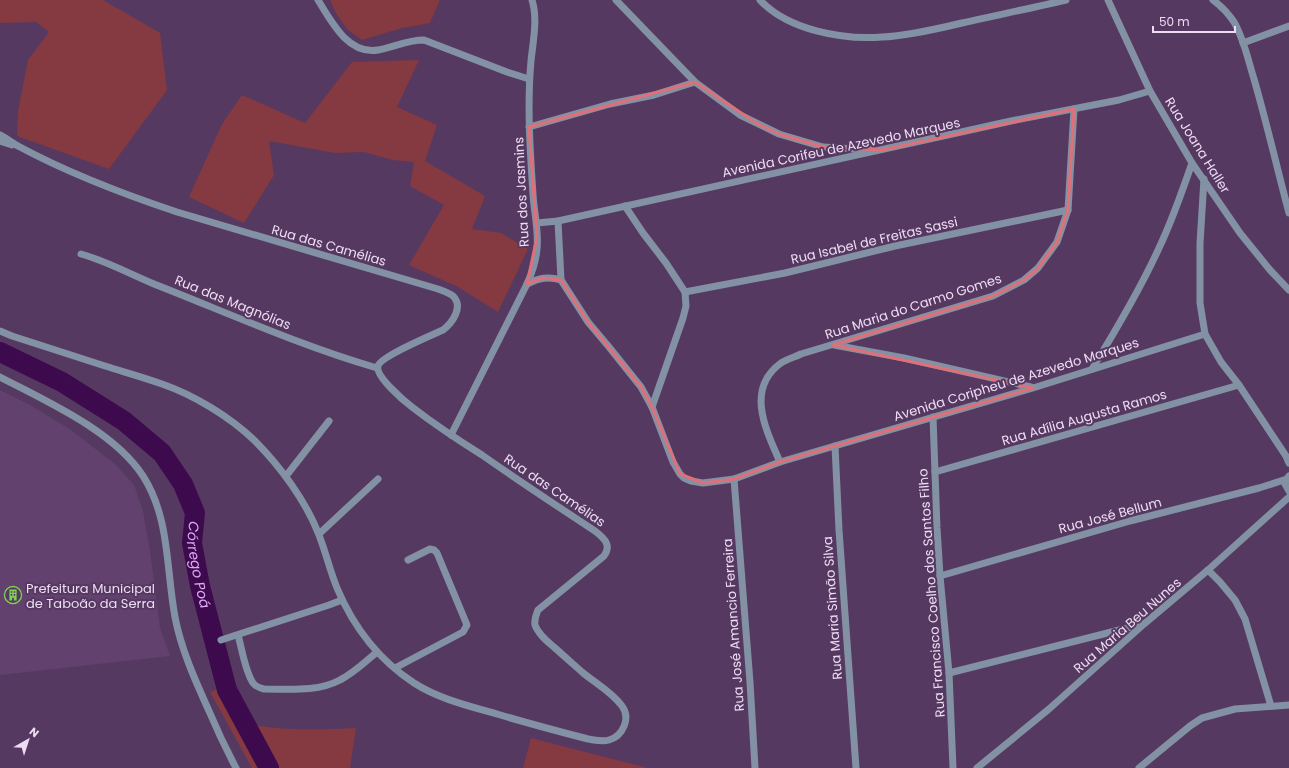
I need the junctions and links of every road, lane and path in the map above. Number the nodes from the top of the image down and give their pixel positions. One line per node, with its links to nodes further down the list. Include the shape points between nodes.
1 (318, 0): 10 (street, via 342,36 360,48 377,50 414,40 424,40)
2 (532, 0): 10 (street, Rua dos Jasmins, via 534,27)
3 (616, 0): 11 (street)
4 (760, 0): 5 (street, via 800,26 847,36 882,38)
5 (1066, 0)
6 (1108, 0): 12 (street, Rua Joana Haller)
7 (1213, 0): 9 (street, via 1228,14)
8 (1289, 26): 9 (street)
9 (1243, 43): 23 (street)
10 (529, 79): 14 (street, Rua dos Jasmins)
11 (696, 82): 14 (street); 18 (street, via 740,115 778,134 823,147)
12 (1150, 91): 13 (street, Avenida Corifeu de Azevedo Marques); 19 (street, Rua Joana Haller)
13 (1074, 109): 18 (street, Avenida Corifeu de Azevedo Marques); 22 (street, Rua Maria do Carmo Gomes)
14 (529, 127): 25 (street, Rua dos Jasmins)
15 (0, 135): 17 (street, Rua das Camélias)
16 (0, 141): 17 (street, Rua das Camélias)
17 (19, 147): 34 (street, Rua das Camélias, via 79,175 169,210 438,289 453,296 457,305 455,317 448,326 389,355)
18 (882, 150): 21 (street, Avenida Corifeu de Azevedo Marques)
19 (1192, 163): 20 (street, Rua Joana Haller); 35 (street, via 1173,216 1145,278)
20 (1204, 179): 29 (street, Rua Joana Haller, via 1240,233); 32 (street, via 1200,303)
21 (625, 206): 24 (street, Avenida Corifeu de Azevedo Marques); 30 (street)
22 (1068, 210): 30 (street, Rua Isabel de Freitas Sassi, via 895,246 785,273); 33 (street, Rua Maria do Carmo Gomes, via 1057,242 1038,268 1024,280 994,296)
23 (1289, 213)
24 (558, 221): 25 (street, Avenida Corifeu de Azevedo Marques); 27 (street)
25 (537, 223): 28 (street, Rua dos Jasmins, via 537,250)
26 (81, 254): 34 (street, Rua das Magnólias, via 336,355)
27 (561, 280): 28 (street, via 542,278); 39 (street, via 588,322 641,388)
28 (528, 284): 42 (street, Rua dos Jasmins)
29 (1289, 290)
30 (685, 292): 39 (street, via 686,306 683,318)
31 (0, 331): 47 (street, Rua das Camélias, via 163,384 196,399 254,440)
32 (1205, 334): 35 (street, Avenida Coripheu de Azevedo Marques); 37 (street, via 1221,362)
33 (832, 345): 38 (street, via 904,358); 44 (street, Rua Maria do Carmo Gomes, via 801,354 782,363 766,380 760,407)
34 (377, 368): 42 (street, Rua das Camélias, via 388,384 411,406)
35 (1092, 369): 38 (street, Avenida Coripheu de Azevedo Marques)
36 (0, 377): 66 (street, via 62,410 100,434 123,453 143,476 161,514 180,639 200,691)
37 (1239, 384): 45 (street); 46 (street, Rua Adília Augusta Ramos)
38 (1033, 388): 40 (street, Avenida Coripheu de Azevedo Marques)
39 (652, 407): 50 (street, Avenida Coripheu de Azevedo Marques, via 673,462 684,478 703,483)
40 (933, 417): 43 (street, Avenida Coripheu de Azevedo Marques); 46 (street, Rua Francisco Coelho dos Santos Filho)
41 (329, 421): 47 (street)
42 (451, 435): 62 (street, Rua das Camélias, via 595,530 607,542 608,550 604,556 538,610 535,622 545,639 617,700 625,710 626,719 622,730 613,738 588,738 477,709 437,695 414,683)
43 (835, 446): 44 (street, Avenida Coripheu de Azevedo Marques); 68 (street, Rua Maria Simão Silva)
44 (780, 462): 50 (street, Avenida Coripheu de Azevedo Marques)
45 (1289, 463)
46 (935, 472): 56 (street, Rua Francisco Coelho dos Santos Filho)
47 (286, 476): 53 (street, Rua das Camélias)
48 (1288, 478): 51 (street, via 1285,484); 56 (street, Rua José Bellum)
49 (378, 479): 53 (street)
50 (734, 480): 67 (street, Rua José Amancio Ferreira)
51 (1289, 491)
52 (1289, 497): 55 (street, Rua Maria Beu Nunes)
53 (319, 534): 57 (street, Rua das Camélias)
54 (408, 560): 62 (street, via 430,549 437,553 467,625 463,632)
55 (1208, 570): 58 (street, Rua Maria Beu Nunes); 65 (street, via 1235,600 1245,619)
56 (940, 576): 63 (street, Rua Francisco Coelho dos Santos Filho)
57 (342, 600): 59 (street); 61 (street, Rua das Camélias, via 357,627)
58 (1144, 624): 63 (street); 70 (street, Rua Maria Beu Nunes, via 1049,709)
59 (238, 635): 60 (street); 61 (street, via 253,683 264,689 327,685 348,675)
60 (221, 640)
61 (377, 652): 62 (street, Rua das Camélias)
62 (394, 668)
63 (949, 673): 69 (street, Rua Francisco Coelho dos Santos Filho)
64 (1289, 705): 65 (street)
65 (1271, 706): 71 (street, via 1235,709 1202,718)
66 (236, 768)
67 (755, 768)
68 (856, 768)
69 (953, 768)
70 (977, 768)
71 (1139, 768)

